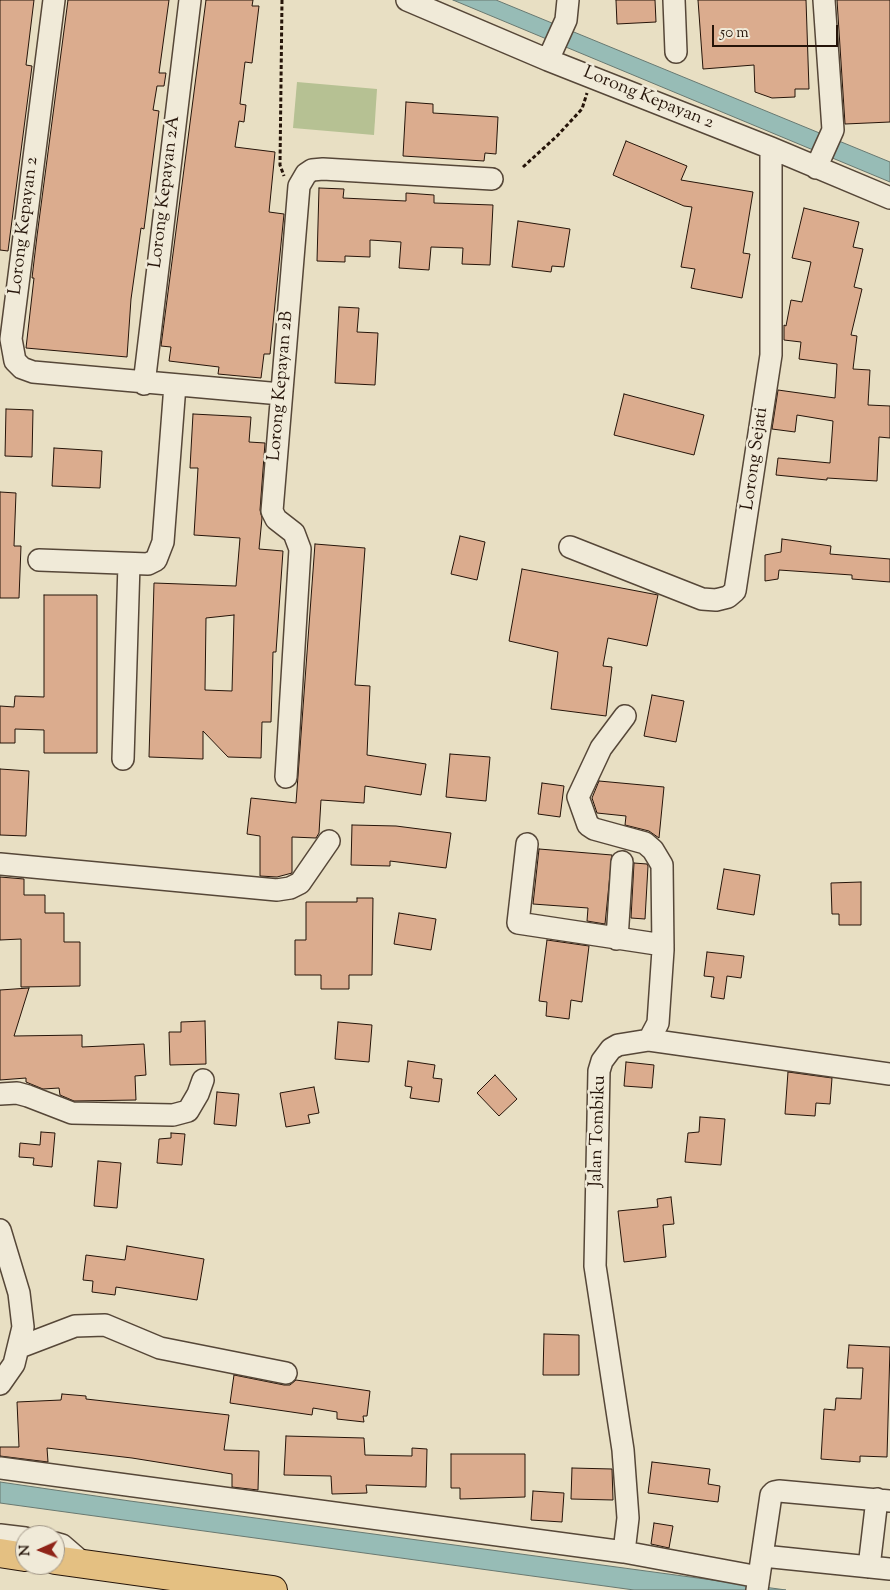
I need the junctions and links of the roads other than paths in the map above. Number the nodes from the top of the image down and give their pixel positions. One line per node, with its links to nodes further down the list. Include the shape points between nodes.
1 (54, 0): 13 (street, Lorong Kepayan 2, via 11,339 15,361 32,372)
2 (190, 0): 13 (street, Lorong Kepayan 2A)
3 (407, 0): 8 (street, Lorong Kepayan 2)
4 (674, 0): 7 (street)
5 (824, 0): 10 (street, via 833,130)
6 (567, 10): 8 (street)
7 (676, 52)
8 (550, 55): 9 (street, Lorong Kepayan 2, via 588,75)
9 (770, 148): 10 (street, Lorong Kepayan 2); 16 (street, Lorong Sejati, via 771,355 735,591 716,600 702,599)
10 (818, 163): 12 (street, Lorong Kepayan 2)
11 (492, 179): 15 (street, Lorong Kepayan 2B, via 323,169 306,174 299,186)
12 (890, 198)
13 (144, 384): 14 (street, Lorong Kepayan 2)
14 (175, 385): 15 (street, Lorong Kepayan 2); 18 (street, via 163,542 156,560 148,564)
15 (281, 394): 21 (street, Lorong Kepayan 2B, via 272,511 276,519 294,533 300,554)
16 (570, 547)
17 (38, 560): 18 (street)
18 (129, 564): 20 (street)
19 (625, 716): 27 (street, via 601,748 578,797 588,825 645,843 659,858 662,865)
20 (123, 759)
21 (286, 777)
22 (329, 840): 25 (street, via 300,883 277,890)
23 (527, 844): 26 (street, via 518,923)
24 (622, 862): 26 (street)
25 (0, 864)
26 (617, 940): 27 (street)
27 (663, 944): 28 (street, via 658,1023)
28 (650, 1040): 29 (street, Jalan Tombiku); 41 (street, Jalan Tombiku, via 611,1049 599,1071 595,1266 623,1450 628,1518)
29 (890, 1074)
30 (203, 1080): 31 (street, via 188,1111 173,1115 78,1114 17,1093)
31 (0, 1094)
32 (0, 1230): 33 (street, via 23,1311)
33 (20, 1347): 34 (street, via 75,1326 105,1325 160,1348); 35 (street, via 14,1364)
34 (286, 1373)
35 (2, 1380)
36 (0, 1468): 41 (street)
37 (884, 1500): 44 (street, via 774,1492); 47 (street)
38 (0, 1535): 39 (street)
39 (15, 1537)
40 (65, 1548): 46 (street)
41 (624, 1552): 49 (street)
42 (0, 1553): 43 (highway)
43 (15, 1555)
44 (763, 1556): 47 (street); 49 (street)
45 (65, 1561): 46 (highway)
46 (84, 1564): 50 (highway)
47 (869, 1567): 48 (street)
48 (890, 1569)
49 (758, 1584)
50 (273, 1590)

